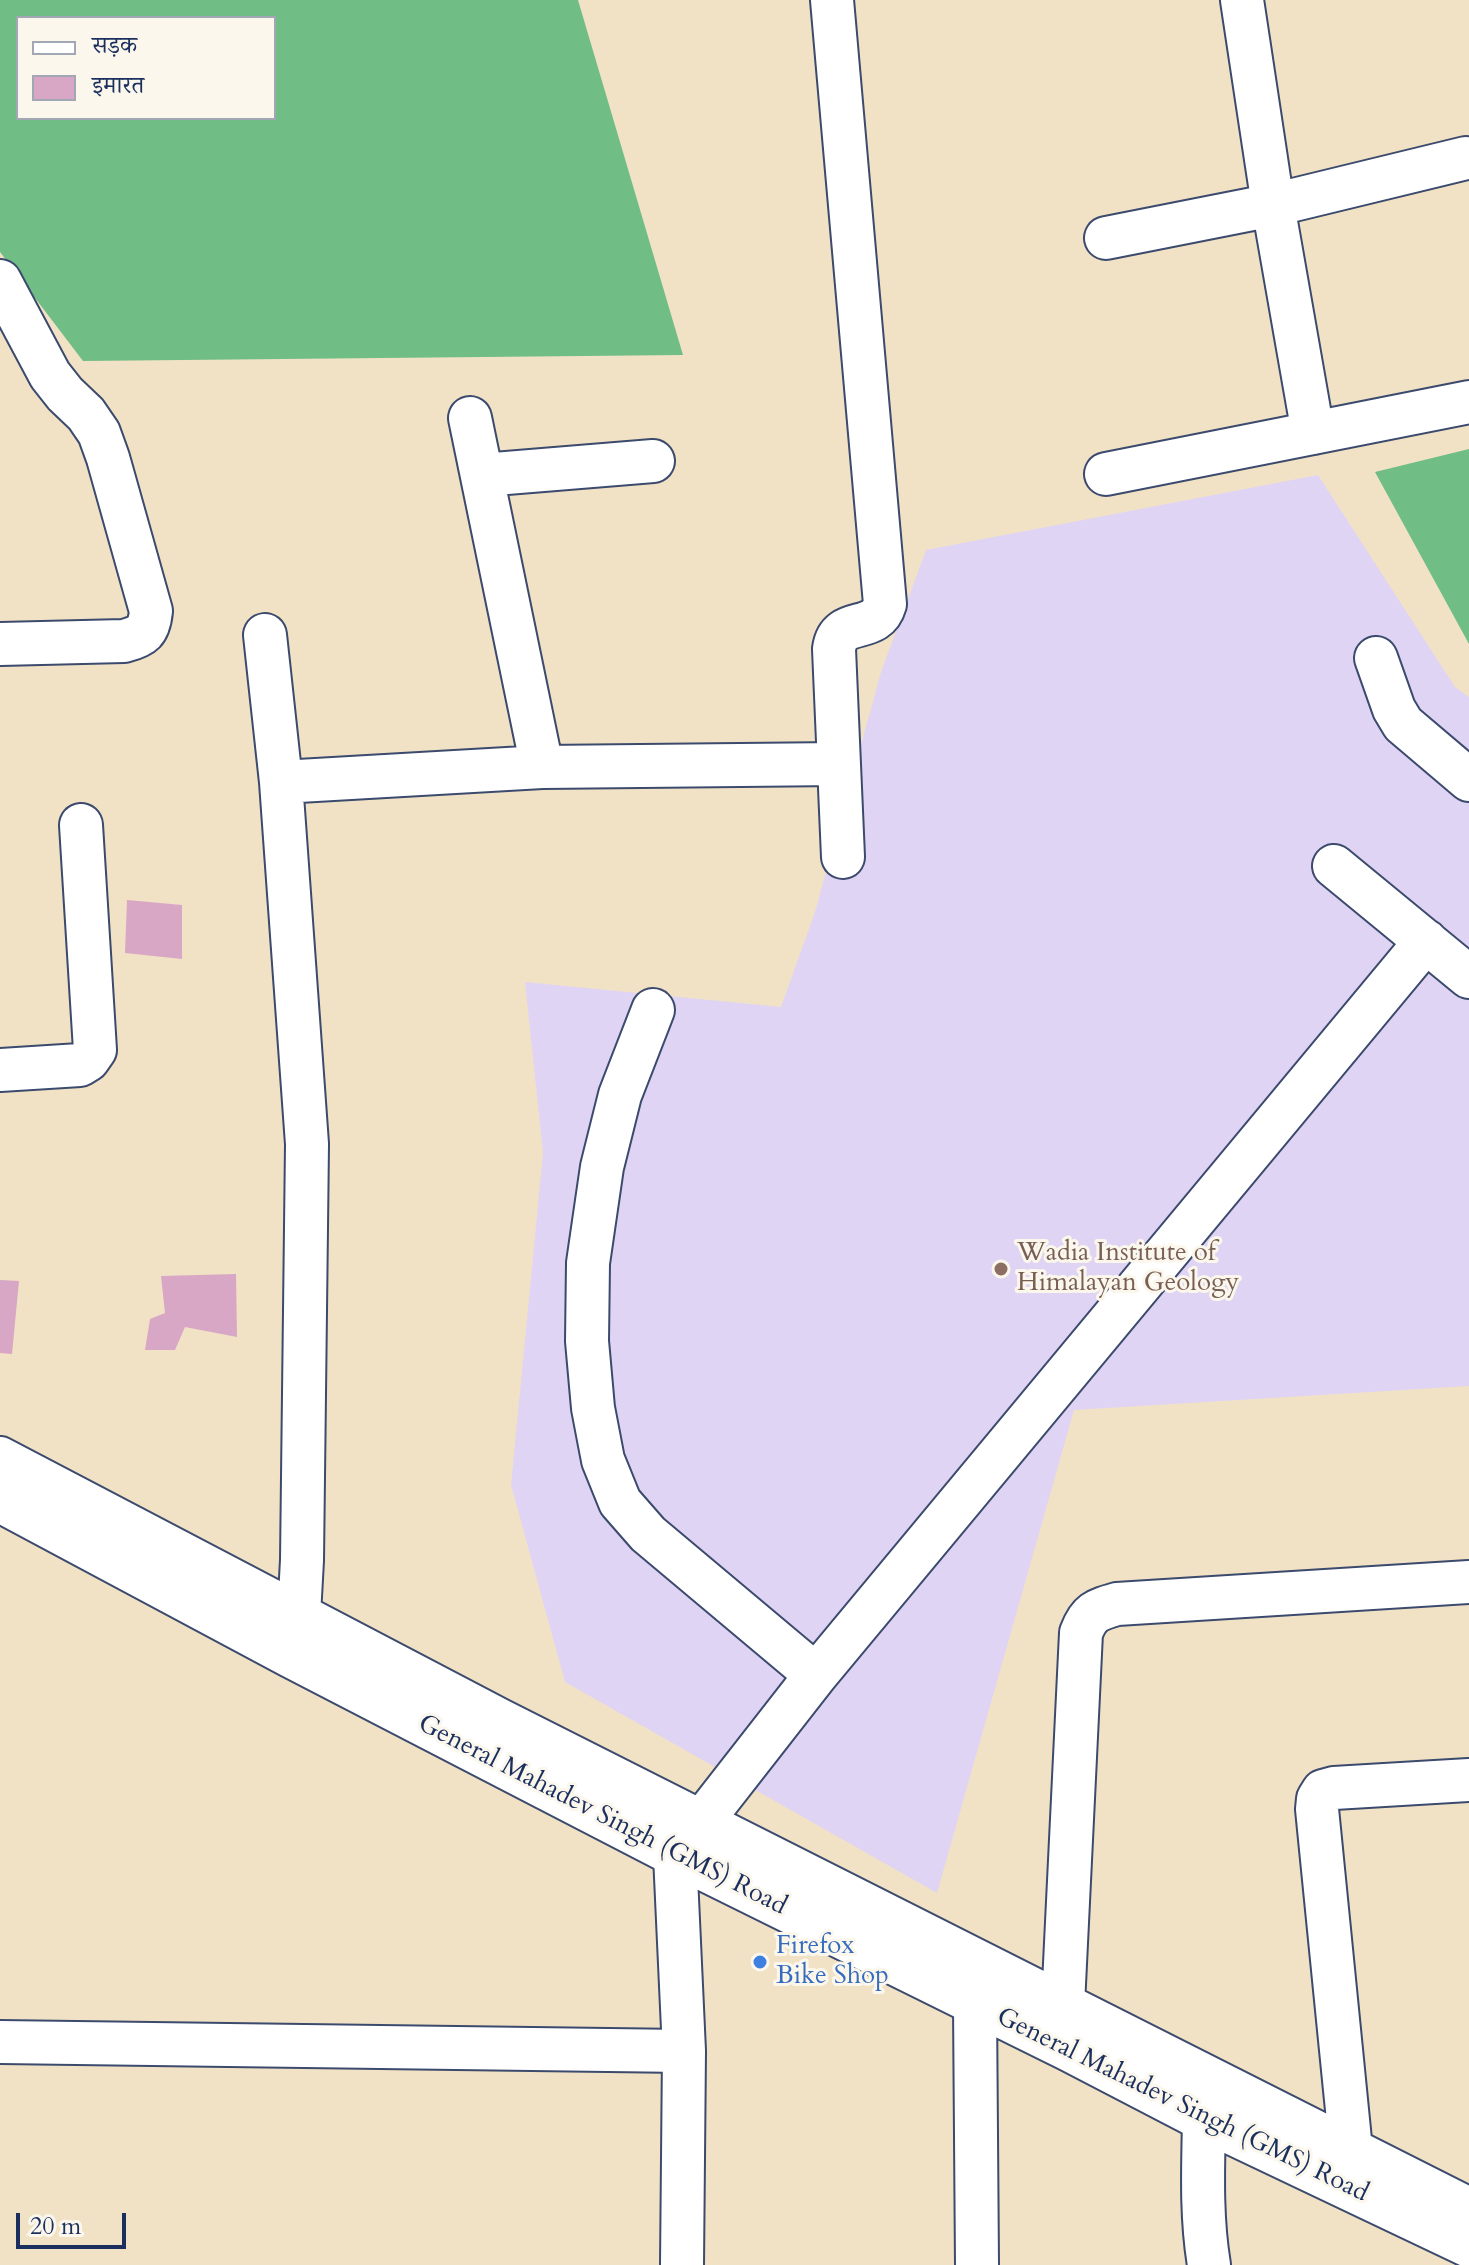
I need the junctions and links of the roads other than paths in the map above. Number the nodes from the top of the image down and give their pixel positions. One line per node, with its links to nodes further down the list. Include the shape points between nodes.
1 (832, 0): 16 (street, via 885,604 875,620 835,638)
2 (1242, 0): 4 (street)
3 (1466, 158): 4 (street)
4 (1273, 205): 5 (street); 9 (street)
5 (1106, 238)
6 (0, 281): 14 (street, via 50,375 99,433 151,611 149,626 124,641)
7 (1469, 402): 9 (street)
8 (470, 418): 12 (street)
9 (1313, 433): 11 (street)
10 (653, 461): 12 (street)
11 (1106, 474)
12 (482, 475): 17 (street)
13 (265, 635): 19 (street)
14 (0, 644)
15 (1376, 658): 18 (street, via 1403,724)
16 (839, 764): 17 (street); 21 (street)
17 (542, 767): 19 (street)
18 (1469, 780)
19 (281, 782): 30 (street, via 307,1144)
20 (81, 825): 26 (street, via 95,1050 80,1065)
21 (843, 857)
22 (1334, 866): 23 (street)
23 (1426, 941): 24 (street); 31 (street)
24 (1469, 977)
25 (653, 1010): 31 (street, via 620,1095 602,1167 588,1263 587,1341 603,1460 620,1502 648,1534)
26 (0, 1070)
27 (0, 1458): 30 (street)
28 (0, 1501): 34 (street, General Mahadev Singh (GMS) Road)
29 (1469, 1582): 36 (street, via 1117,1604 1086,1619 1081,1633)
30 (299, 1615): 33 (street)
31 (816, 1675): 33 (street)
32 (1469, 1780): 40 (street, via 1334,1788 1318,1799)
33 (702, 1821): 36 (street)
34 (675, 1855): 35 (street, General Mahadev Singh (GMS) Road); 38 (street)
35 (975, 2005): 39 (street, General Mahadev Singh (GMS) Road); 44 (street)
36 (1063, 2005): 40 (street)
37 (0, 2042): 38 (street)
38 (684, 2051): 43 (street)
39 (1204, 2120): 42 (street, General Mahadev Singh (GMS) Road); 45 (street)
40 (1351, 2150): 41 (street)
41 (1469, 2209)
42 (1469, 2246)
43 (682, 2265)
44 (977, 2265)
45 (1209, 2265)

